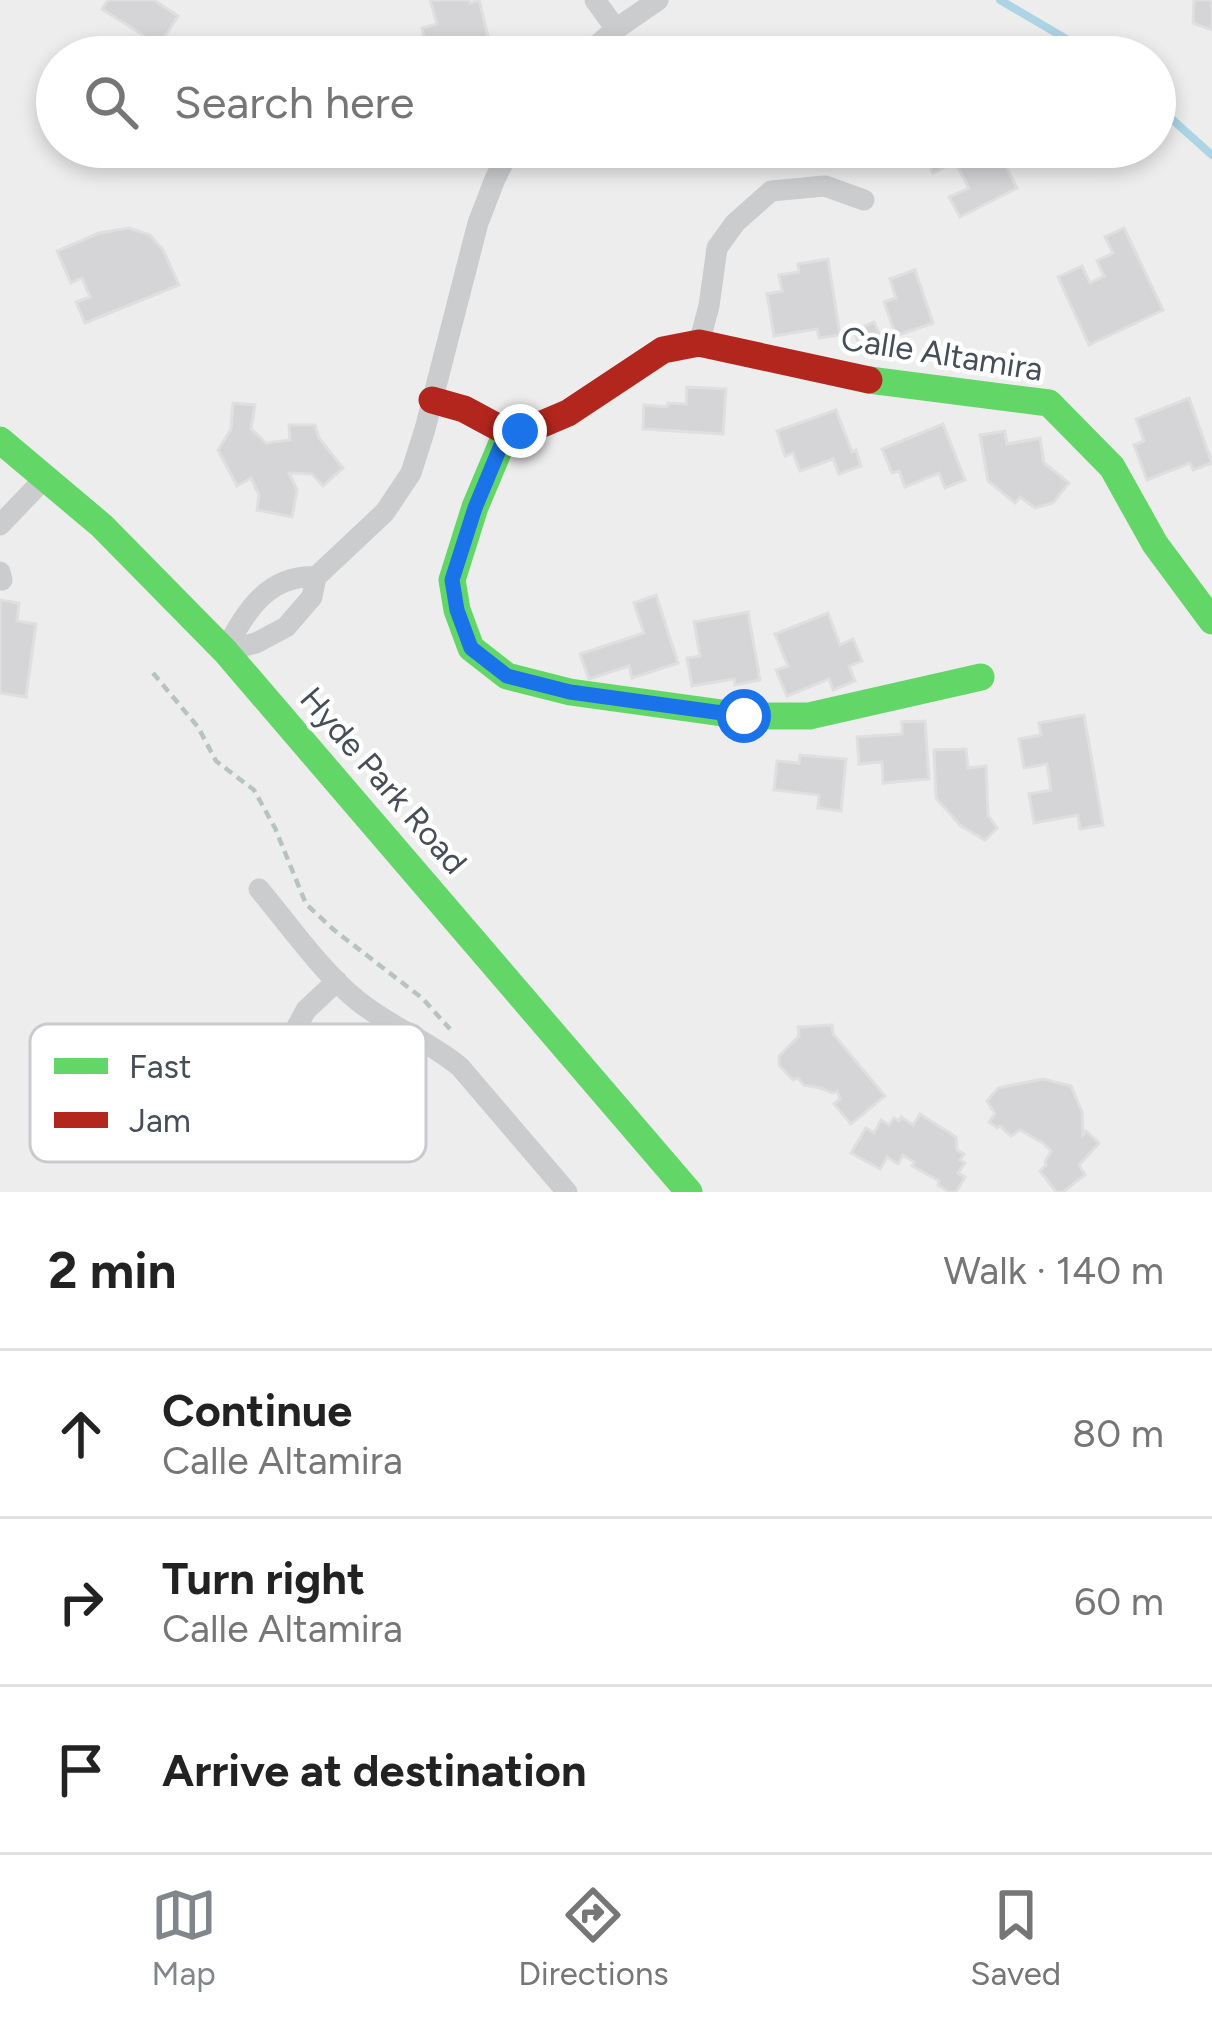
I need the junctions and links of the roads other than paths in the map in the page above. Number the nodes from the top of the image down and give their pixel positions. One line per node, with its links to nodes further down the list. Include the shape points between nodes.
1 (595, 0): 3 (street)
2 (658, 0): 3 (street)
3 (616, 29): 4 (street)
4 (608, 36)
5 (500, 168): 8 (street)
6 (864, 200): 7 (street, via 825,186 771,190 717,248)
7 (699, 343): 9 (street, via 668,347 549,423); 14 (street, Calle Altamira, via 887,384 1049,403 1112,467)
8 (432, 400): 9 (street); 13 (street, via 399,494)
9 (507, 431): 16 (street, via 452,580 471,648 507,676 744,716 809,716)
10 (0, 440): 11 (street, Hyde Park Road)
11 (46, 477): 12 (street); 15 (street, Hyde Park Road)
12 (0, 525)
13 (316, 577): 15 (street, via 268,590); 15 (street, via 312,597 286,628)
14 (1212, 621)
15 (225, 651): 23 (street, Hyde Park Road)
16 (981, 677)
17 (259, 889): 18 (street)
18 (337, 981): 19 (street); 20 (street)
19 (298, 1024)
20 (395, 1024)
21 (426, 1043): 22 (street, via 460,1067)
22 (566, 1192)
23 (689, 1192)

